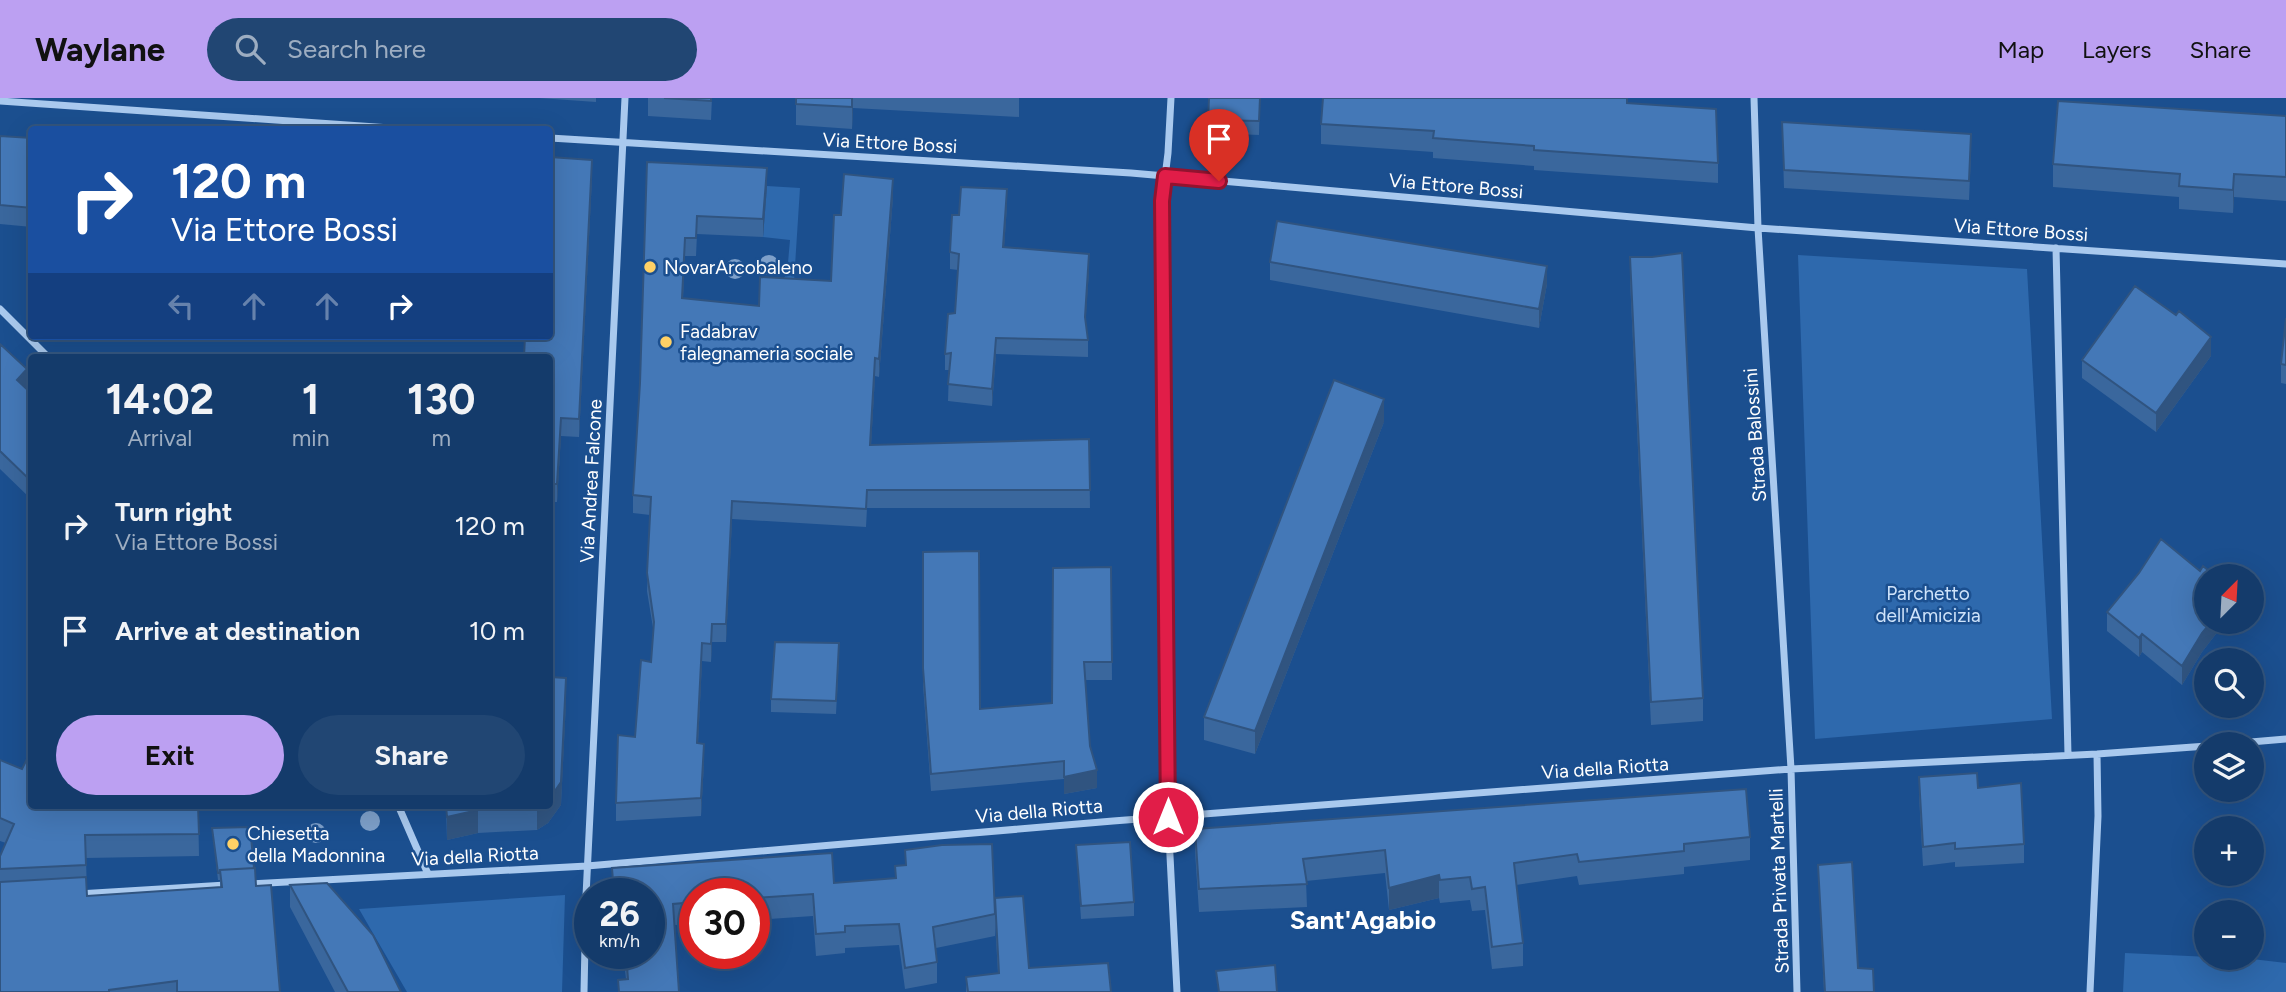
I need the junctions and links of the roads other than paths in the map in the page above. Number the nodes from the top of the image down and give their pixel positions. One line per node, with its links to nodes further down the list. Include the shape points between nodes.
1 (625, 98): 7 (street, Via Andrea Falcone)
2 (1171, 98): 8 (street)
3 (1754, 98): 9 (street, Strada Balossini)
4 (0, 101): 5 (street)
5 (361, 126)
6 (553, 138): 7 (street, Via Ettore Bossi)
7 (623, 143): 8 (street, Via Ettore Bossi); 24 (street, Via Andrea Falcone)
8 (1165, 176): 9 (street, Via Ettore Bossi); 23 (street)
9 (1758, 228): 10 (street, Via Ettore Bossi); 21 (street, Strada Balossini)
10 (2056, 248): 11 (street, Via Ettore Bossi); 20 (street)
11 (2286, 264)
12 (0, 309): 13 (street)
13 (28, 337)
14 (31, 340): 15 (street)
15 (45, 354)
16 (2286, 739): 17 (street)
17 (2264, 741)
18 (2194, 747): 19 (street, Via della Riotta)
19 (2097, 754): 20 (street, Via della Riotta); 30 (street)
20 (2068, 755): 21 (street, Via della Riotta)
21 (1791, 769): 23 (street, Via della Riotta); 29 (street, Strada Privata Martelli)
22 (400, 809): 25 (street)
23 (1168, 817): 24 (street, Via della Riotta); 28 (street)
24 (587, 866): 25 (street, Via della Riotta); 27 (street, Via Andrea Falcone)
25 (428, 874): 26 (street, Via della Riotta)
26 (69, 894)
27 (584, 992)
28 (1177, 992)
29 (1797, 992)
30 (2090, 992)

